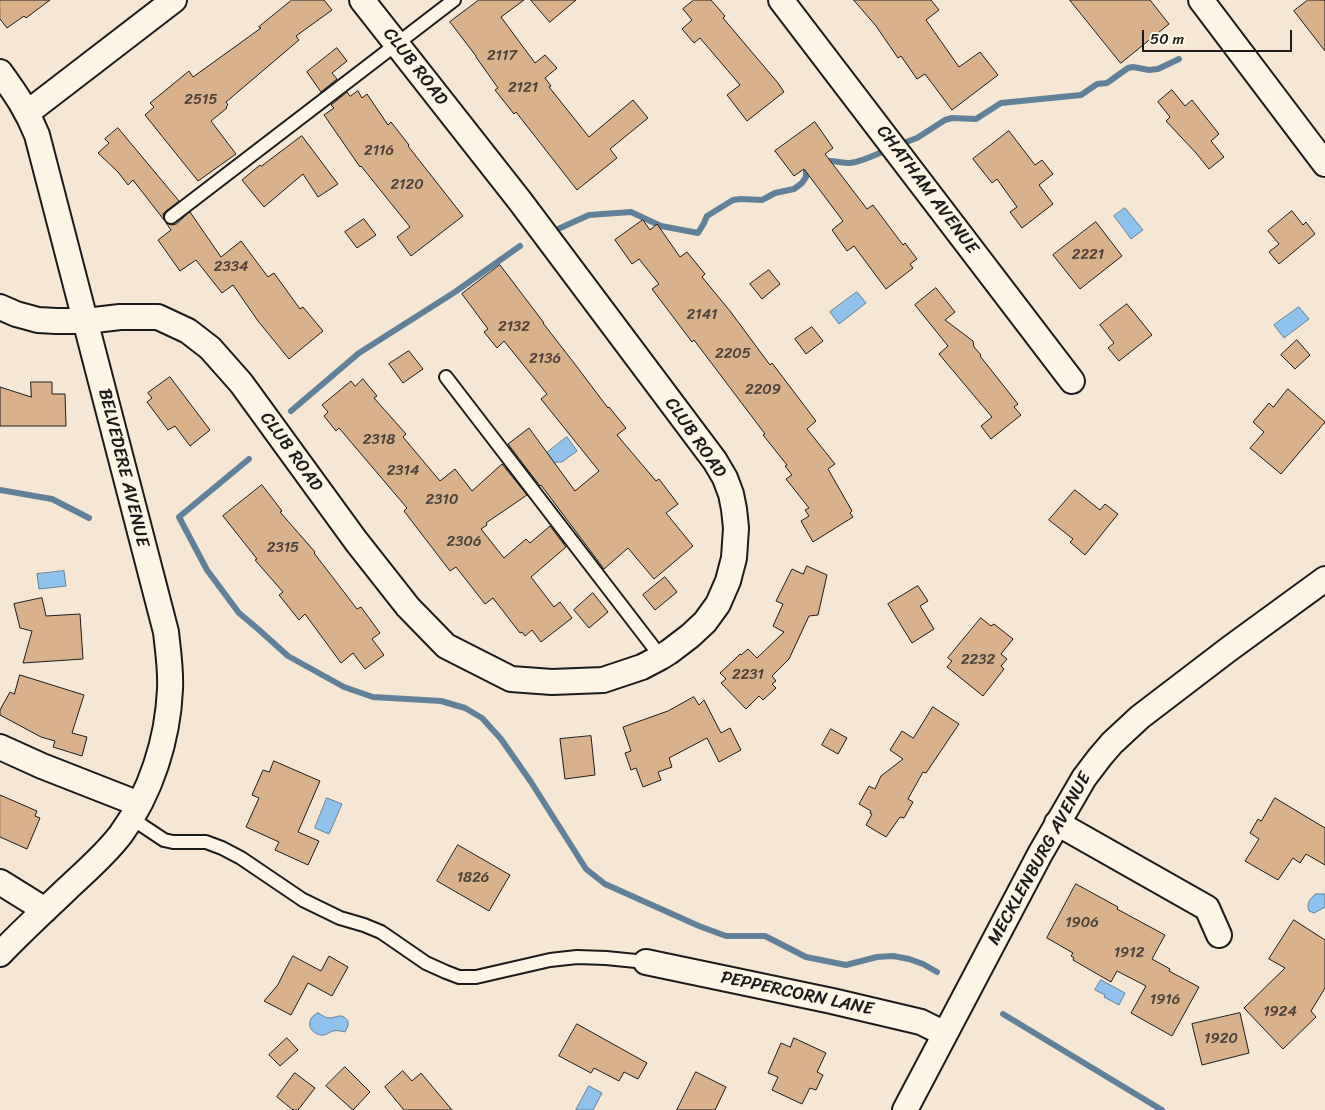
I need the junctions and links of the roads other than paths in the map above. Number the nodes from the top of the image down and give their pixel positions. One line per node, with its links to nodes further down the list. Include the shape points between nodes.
1 (174, 0): 8 (street)
2 (362, 0): 6 (street, CLUB ROAD)
3 (454, 0): 6 (lane)
4 (781, 0): 14 (street, CHATHAM AVENUE)
5 (1201, 0): 9 (street)
6 (396, 44): 10 (lane); 16 (street, CLUB ROAD, via 529,213 725,478 736,528 728,581 718,604 705,622)
7 (0, 72): 8 (street, BELVEDERE AVENUE)
8 (28, 113): 12 (street, BELVEDERE AVENUE, via 37,135)
9 (1325, 164)
10 (171, 217)
11 (0, 307): 12 (street, CLUB ROAD, via 38,320)
12 (86, 321): 16 (street, CLUB ROAD, via 120,317 158,318 188,331 210,348 251,397 408,607 446,646 511,679 552,682 603,680); 18 (street, BELVEDERE AVENUE, via 166,632 170,670 166,728 155,768)
13 (446, 377): 16 (lane)
14 (1072, 381)
15 (1325, 579): 19 (street, MECKLENBURG AVENUE, via 1135,721 1100,757)
16 (661, 657)
17 (0, 747): 18 (street)
18 (135, 811): 21 (street, BELVEDERE AVENUE, via 121,834 97,861); 24 (lane, via 164,840 206,842 222,848 303,900 340,918 381,932 426,962 459,977 476,977 577,957)
19 (1057, 823): 22 (street, via 1207,908); 25 (street, MECKLENBURG AVENUE)
20 (0, 882): 21 (street)
21 (45, 910): 23 (street, BELVEDERE AVENUE)
22 (1219, 935)
23 (0, 954)
24 (646, 962): 25 (street, PEPPERCORN LANE, via 921,1022)
25 (945, 1034): 26 (street, MECKLENBURG AVENUE)
26 (905, 1110)

